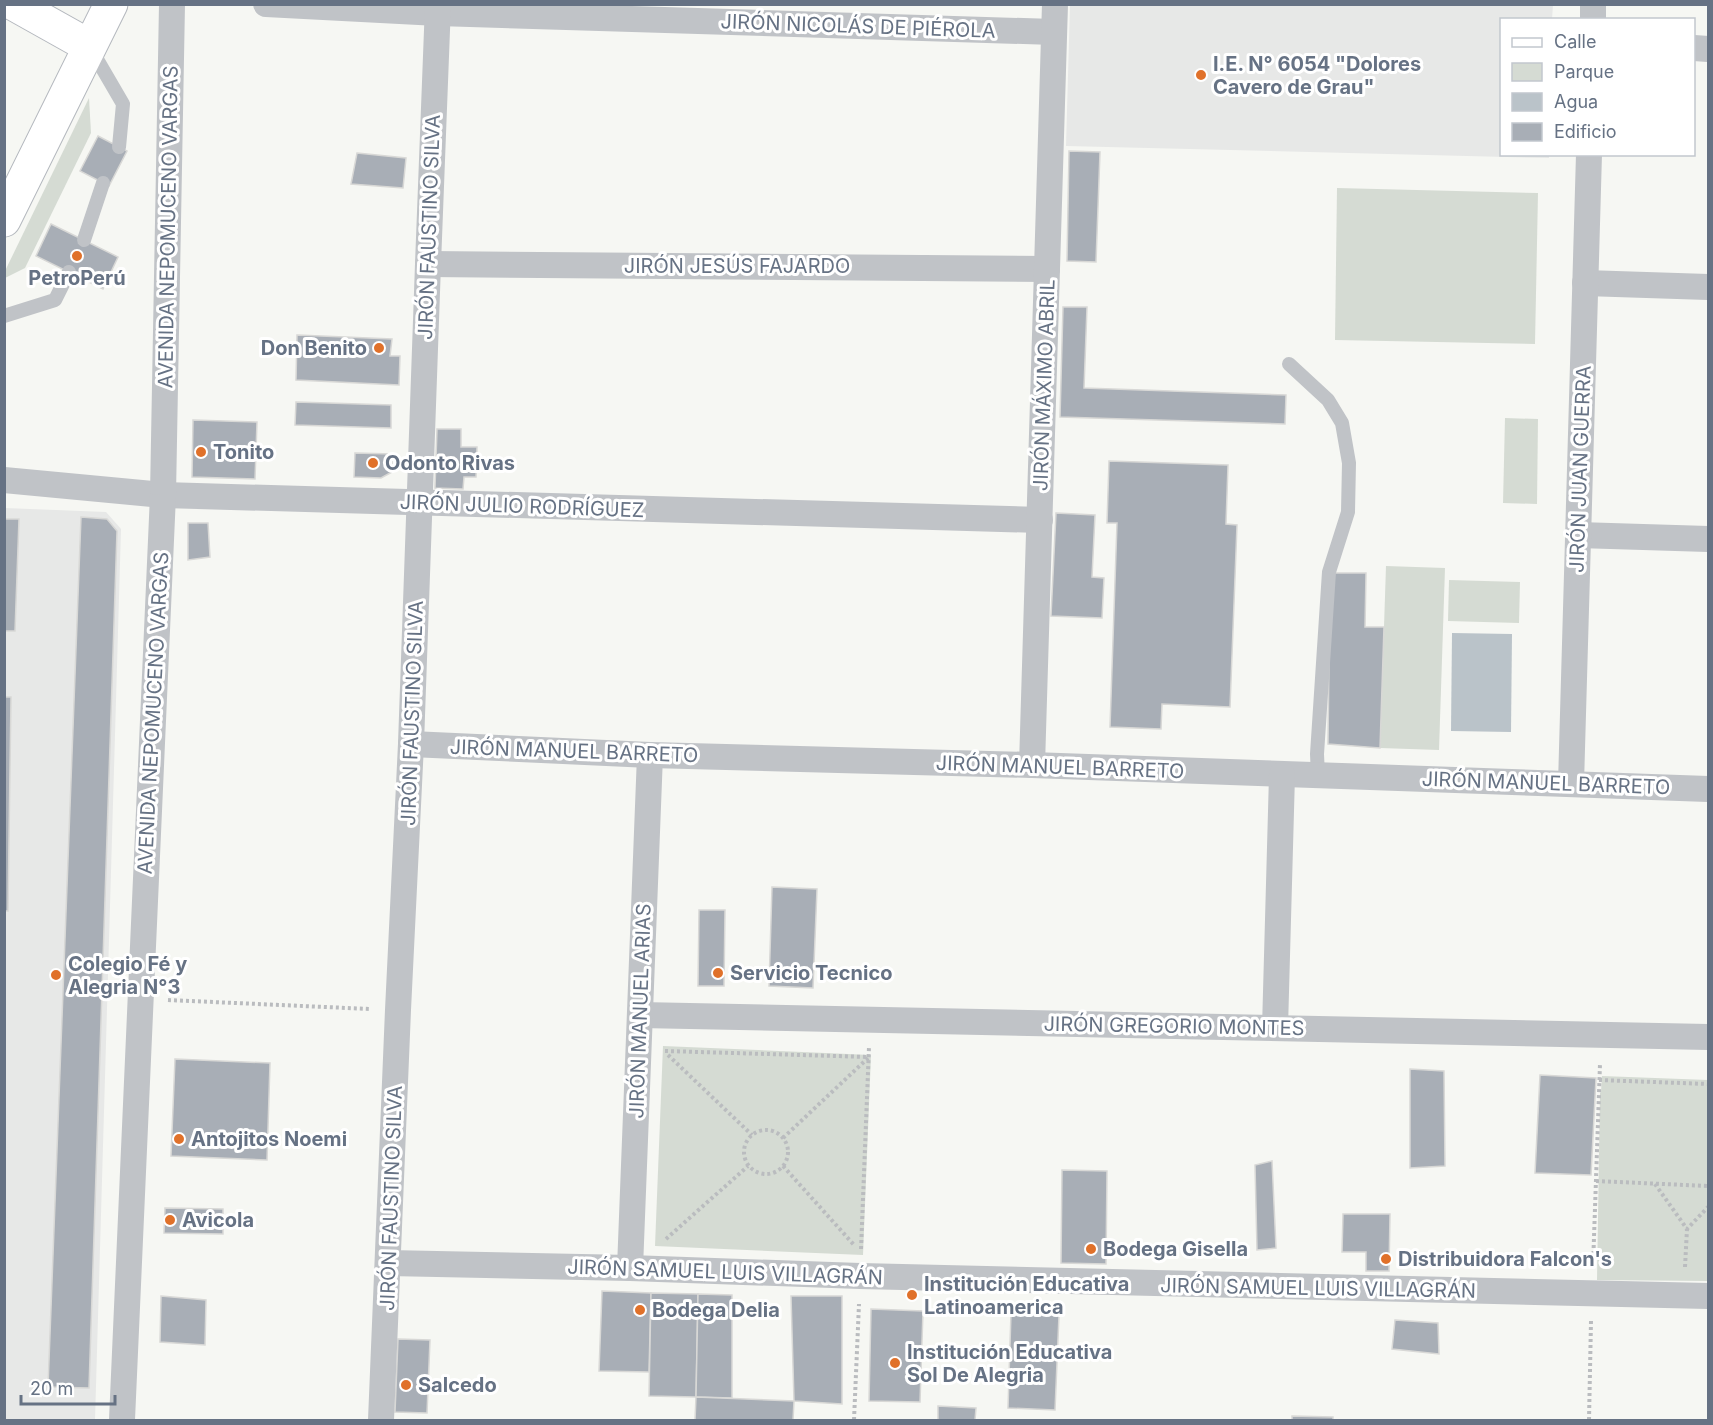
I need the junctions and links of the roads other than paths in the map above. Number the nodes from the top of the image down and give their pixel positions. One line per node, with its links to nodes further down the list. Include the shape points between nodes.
1 (14, 4): 8 (main road)
2 (111, 4): 8 (main road)
3 (172, 4): 22 (street, AVENIDA NEPOMUCENO VARGAS)
4 (266, 4): 6 (street, JIRÓN NICOLÁS DE PIÉROLA)
5 (1055, 4): 7 (street, JIRÓN MÁXIMO ABRIL)
6 (438, 9): 7 (street, JIRÓN NICOLÁS DE PIÉROLA); 14 (street, JIRÓN FAUSTINO SILVA)
7 (1054, 32): 15 (street, JIRÓN MÁXIMO ABRIL)
8 (89, 46): 9 (lane, via 123,104); 12 (main road)
9 (119, 147)
10 (1589, 156): 17 (street, JIRÓN JUAN GUERRA)
11 (103, 183): 13 (lane)
12 (4, 219)
13 (84, 240)
14 (428, 264): 15 (street, JIRÓN JESÚS FAJARDO); 23 (street, JIRÓN FAUSTINO SILVA)
15 (1047, 268): 24 (street, JIRÓN MÁXIMO ABRIL)
16 (69, 272): 19 (lane, via 55,300)
17 (1585, 283): 18 (street); 25 (street, JIRÓN JUAN GUERRA)
18 (1708, 287)
19 (4, 316)
20 (1289, 364): 31 (lane, via 1328,400 1342,423 1349,463 1348,512 1329,572)
21 (4, 480): 22 (street, JIRÓN JULIO RODRÍGUEZ)
22 (163, 495): 23 (street, JIRÓN JULIO RODRÍGUEZ); 40 (street, AVENIDA NEPOMUCENO VARGAS)
23 (420, 503): 24 (street, JIRÓN JULIO RODRÍGUEZ); 27 (street, JIRÓN FAUSTINO SILVA)
24 (1040, 520): 29 (street, JIRÓN MÁXIMO ABRIL)
25 (1578, 535): 26 (street); 32 (street, JIRÓN JUAN GUERRA)
26 (1708, 539)
27 (411, 744): 28 (street, JIRÓN MANUEL BARRETO); 37 (street, JIRÓN FAUSTINO SILVA)
28 (650, 755): 29 (street, JIRÓN MANUEL BARRETO); 34 (street, JIRÓN MANUEL ARIAS)
29 (1032, 765): 30 (street, JIRÓN MANUEL BARRETO)
30 (1282, 775): 31 (street, JIRÓN MANUEL BARRETO); 35 (street)
31 (1318, 776): 32 (street, JIRÓN MANUEL BARRETO)
32 (1571, 784): 33 (street, JIRÓN MANUEL BARRETO)
33 (1708, 789)
34 (640, 1015): 35 (street, JIRÓN GREGORIO MONTES); 38 (street, JIRÓN MANUEL ARIAS)
35 (1275, 1028): 36 (street, JIRÓN GREGORIO MONTES)
36 (1708, 1037)
37 (388, 1263): 38 (street, JIRÓN SAMUEL LUIS VILLAGRÁN); 41 (street, JIRÓN FAUSTINO SILVA)
38 (630, 1268): 39 (street, JIRÓN SAMUEL LUIS VILLAGRÁN)
39 (1708, 1296)
40 (122, 1420)
41 (381, 1420)

